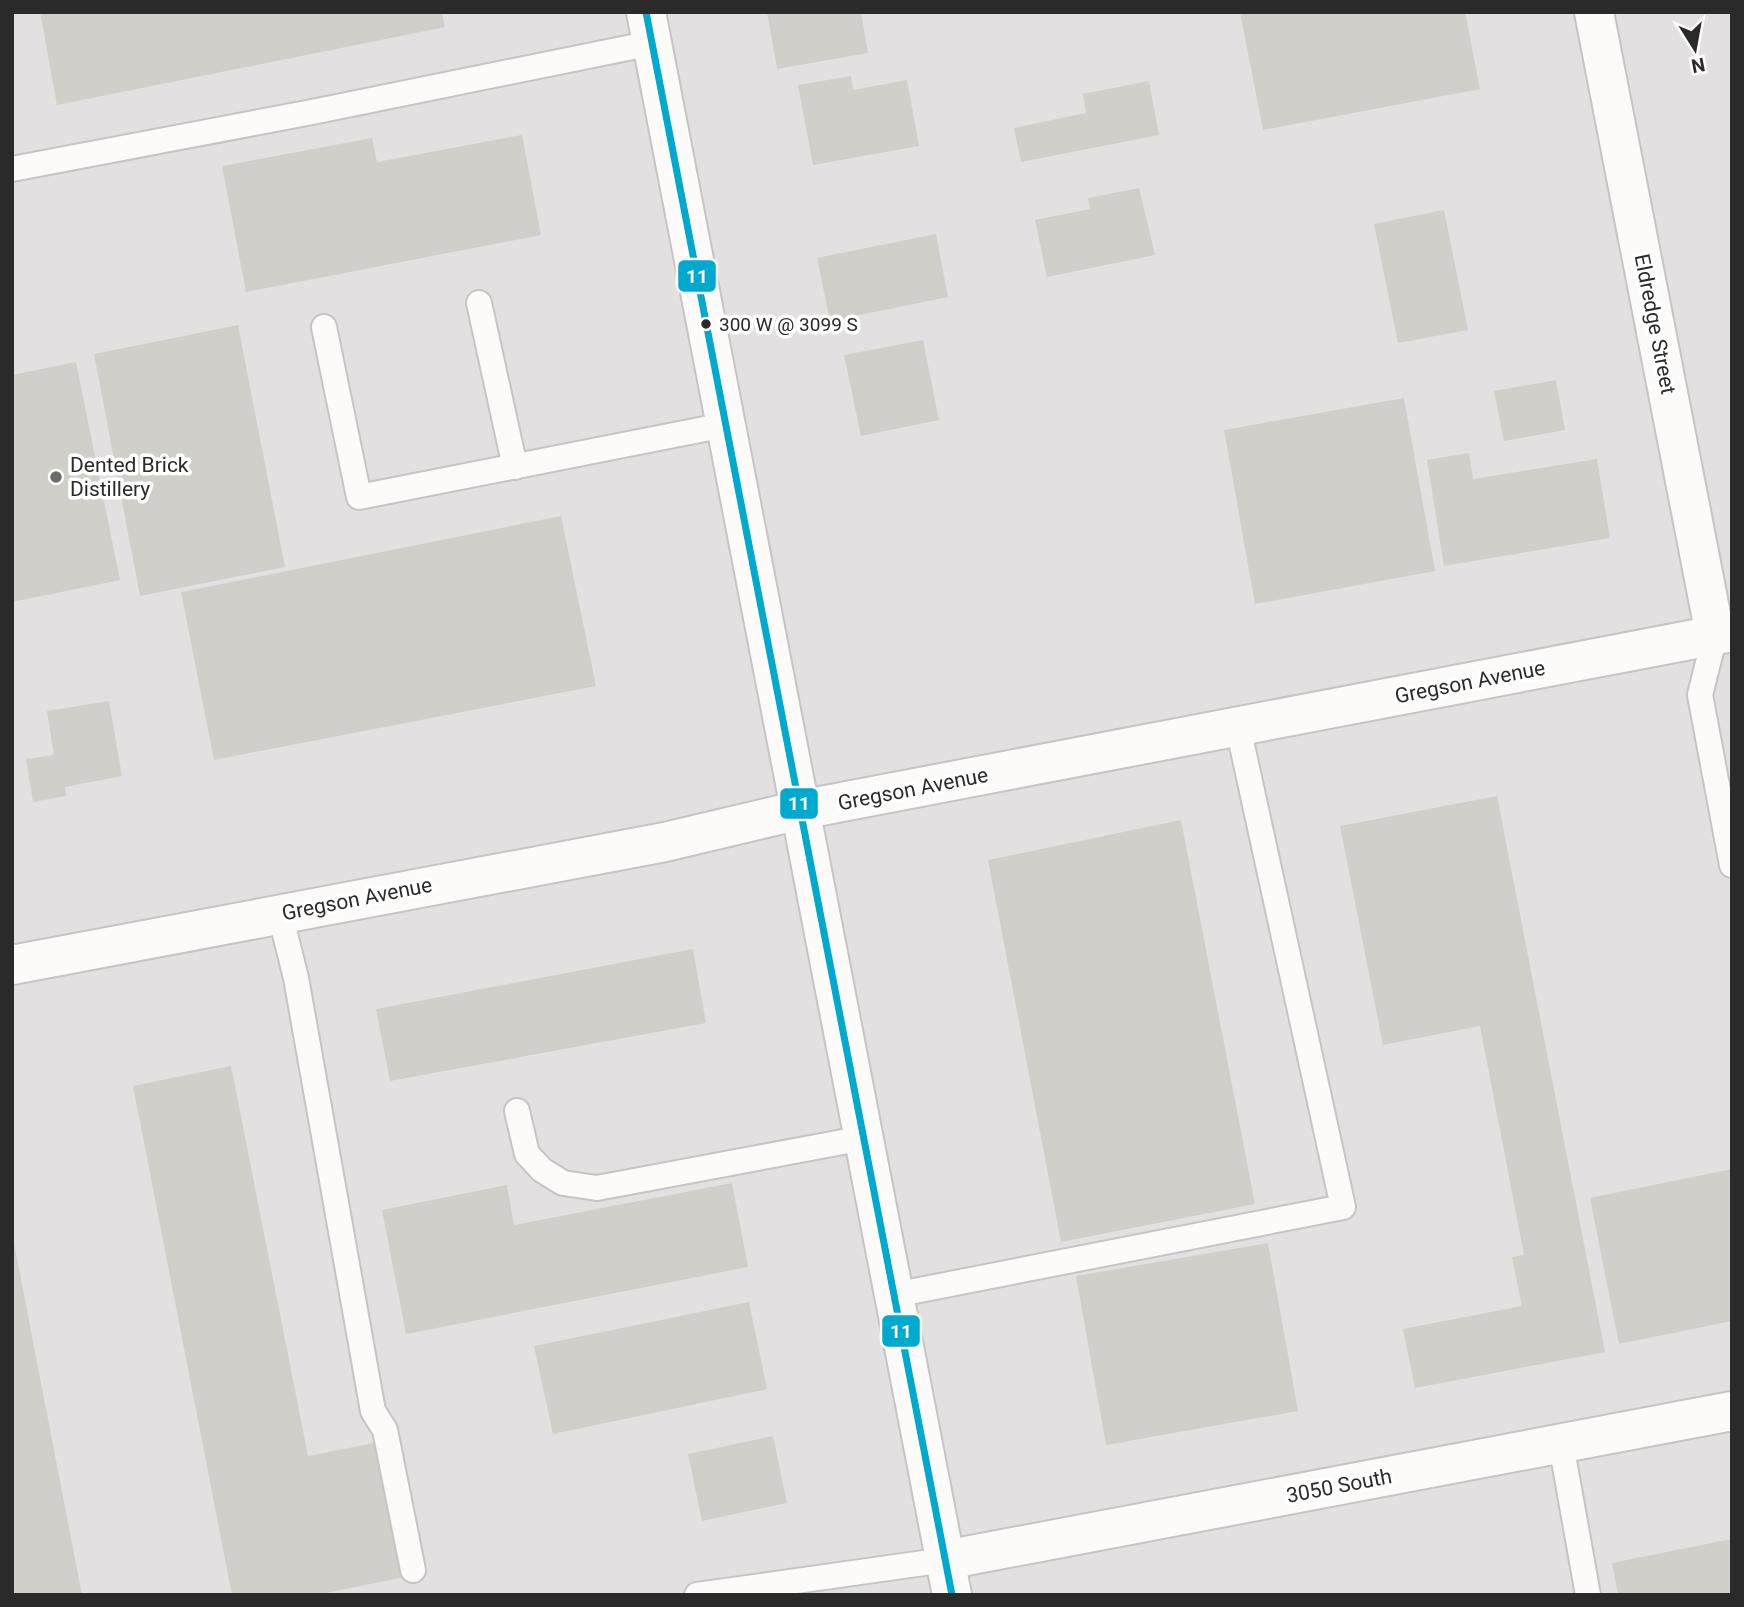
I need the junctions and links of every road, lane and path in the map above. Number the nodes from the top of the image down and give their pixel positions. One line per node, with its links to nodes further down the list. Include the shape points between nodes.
1 (1594, 12): 8 (street, Eldredge Street)
2 (649, 28): 3 (lane, via 312,112); 6 (street)
3 (12, 169)
4 (479, 303): 7 (lane)
5 (324, 327): 7 (lane, via 359,497)
6 (725, 425): 7 (lane); 10 (street)
7 (515, 467)
8 (1723, 633): 9 (street, Gregson Avenue); 11 (lane, via 1700,695)
9 (1238, 727): 10 (street, Gregson Avenue); 16 (lane, via 1343,1207)
10 (800, 810): 12 (street, Gregson Avenue, via 665,842); 15 (street)
11 (1732, 865)
12 (280, 914): 13 (street, Gregson Avenue); 19 (lane, via 296,978 373,1411 385,1430)
13 (12, 965)
14 (517, 1111): 15 (lane, via 527,1154 542,1170 563,1183 597,1188)
15 (864, 1138): 16 (street)
16 (894, 1295): 20 (street)
17 (1732, 1411): 18 (street, 3050 South)
18 (1561, 1444): 20 (street, 3050 South); 22 (lane)
19 (413, 1570)
20 (949, 1577): 21 (lane)
21 (697, 1595)
22 (1588, 1595)

